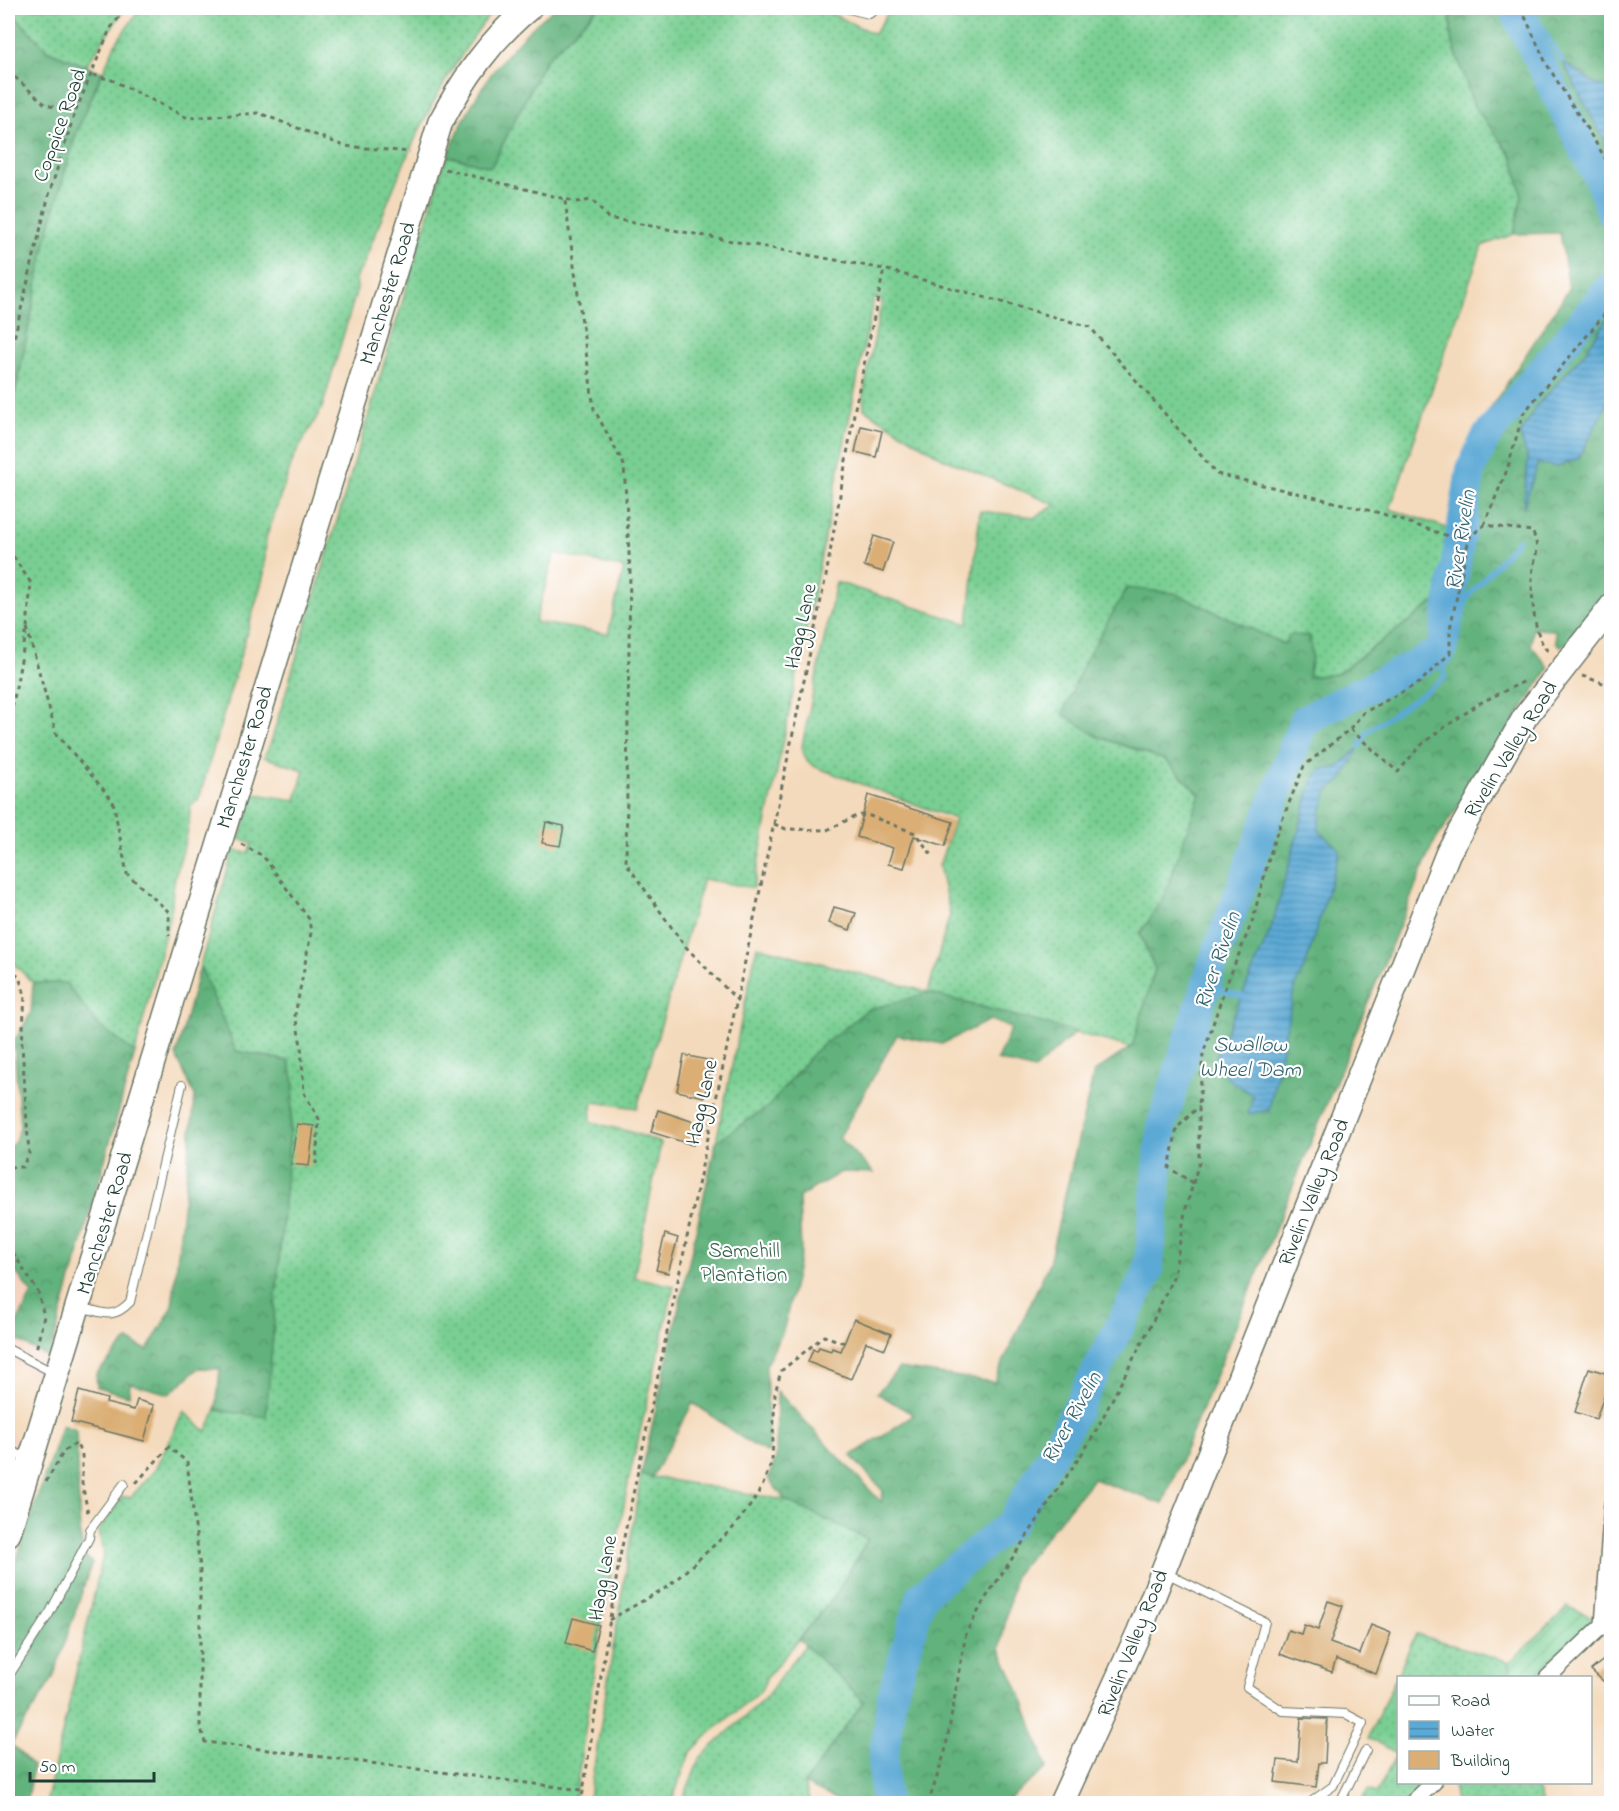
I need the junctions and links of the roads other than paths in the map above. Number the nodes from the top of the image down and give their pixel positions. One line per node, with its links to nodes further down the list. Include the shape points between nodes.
1 (529, 8): 6 (main road, Manchester Road, via 483,52 418,156)
2 (845, 8): 3 (lane, via 869,14)
3 (878, 8)
4 (1611, 606): 16 (main road, Rivelin Valley Road, via 1525,717 1448,853)
5 (182, 1085): 6 (lane, via 130,1302 120,1312 110,1314)
6 (79, 1306): 8 (main road, Manchester Road)
7 (8, 1349): 8 (lane)
8 (57, 1375): 12 (main road, Manchester Road)
9 (1611, 1404): 10 (street)
10 (1611, 1411)
11 (8, 1448): 12 (lane)
12 (31, 1462): 15 (main road, Manchester Road)
13 (124, 1484): 18 (lane, via 90,1530 49,1614)
14 (1611, 1504): 17 (street, via 1602,1625)
15 (8, 1533)
16 (1162, 1571): 21 (main road, Rivelin Valley Road, via 1102,1717); 22 (lane, via 1265,1622 1246,1687 1283,1711 1346,1714 1364,1723 1333,1786)
17 (1548, 1676)
18 (8, 1677)
19 (1366, 1750): 23 (lane)
20 (1432, 1784): 24 (street)
21 (1061, 1803)
22 (1308, 1803)
23 (1340, 1803)
24 (1411, 1803)

